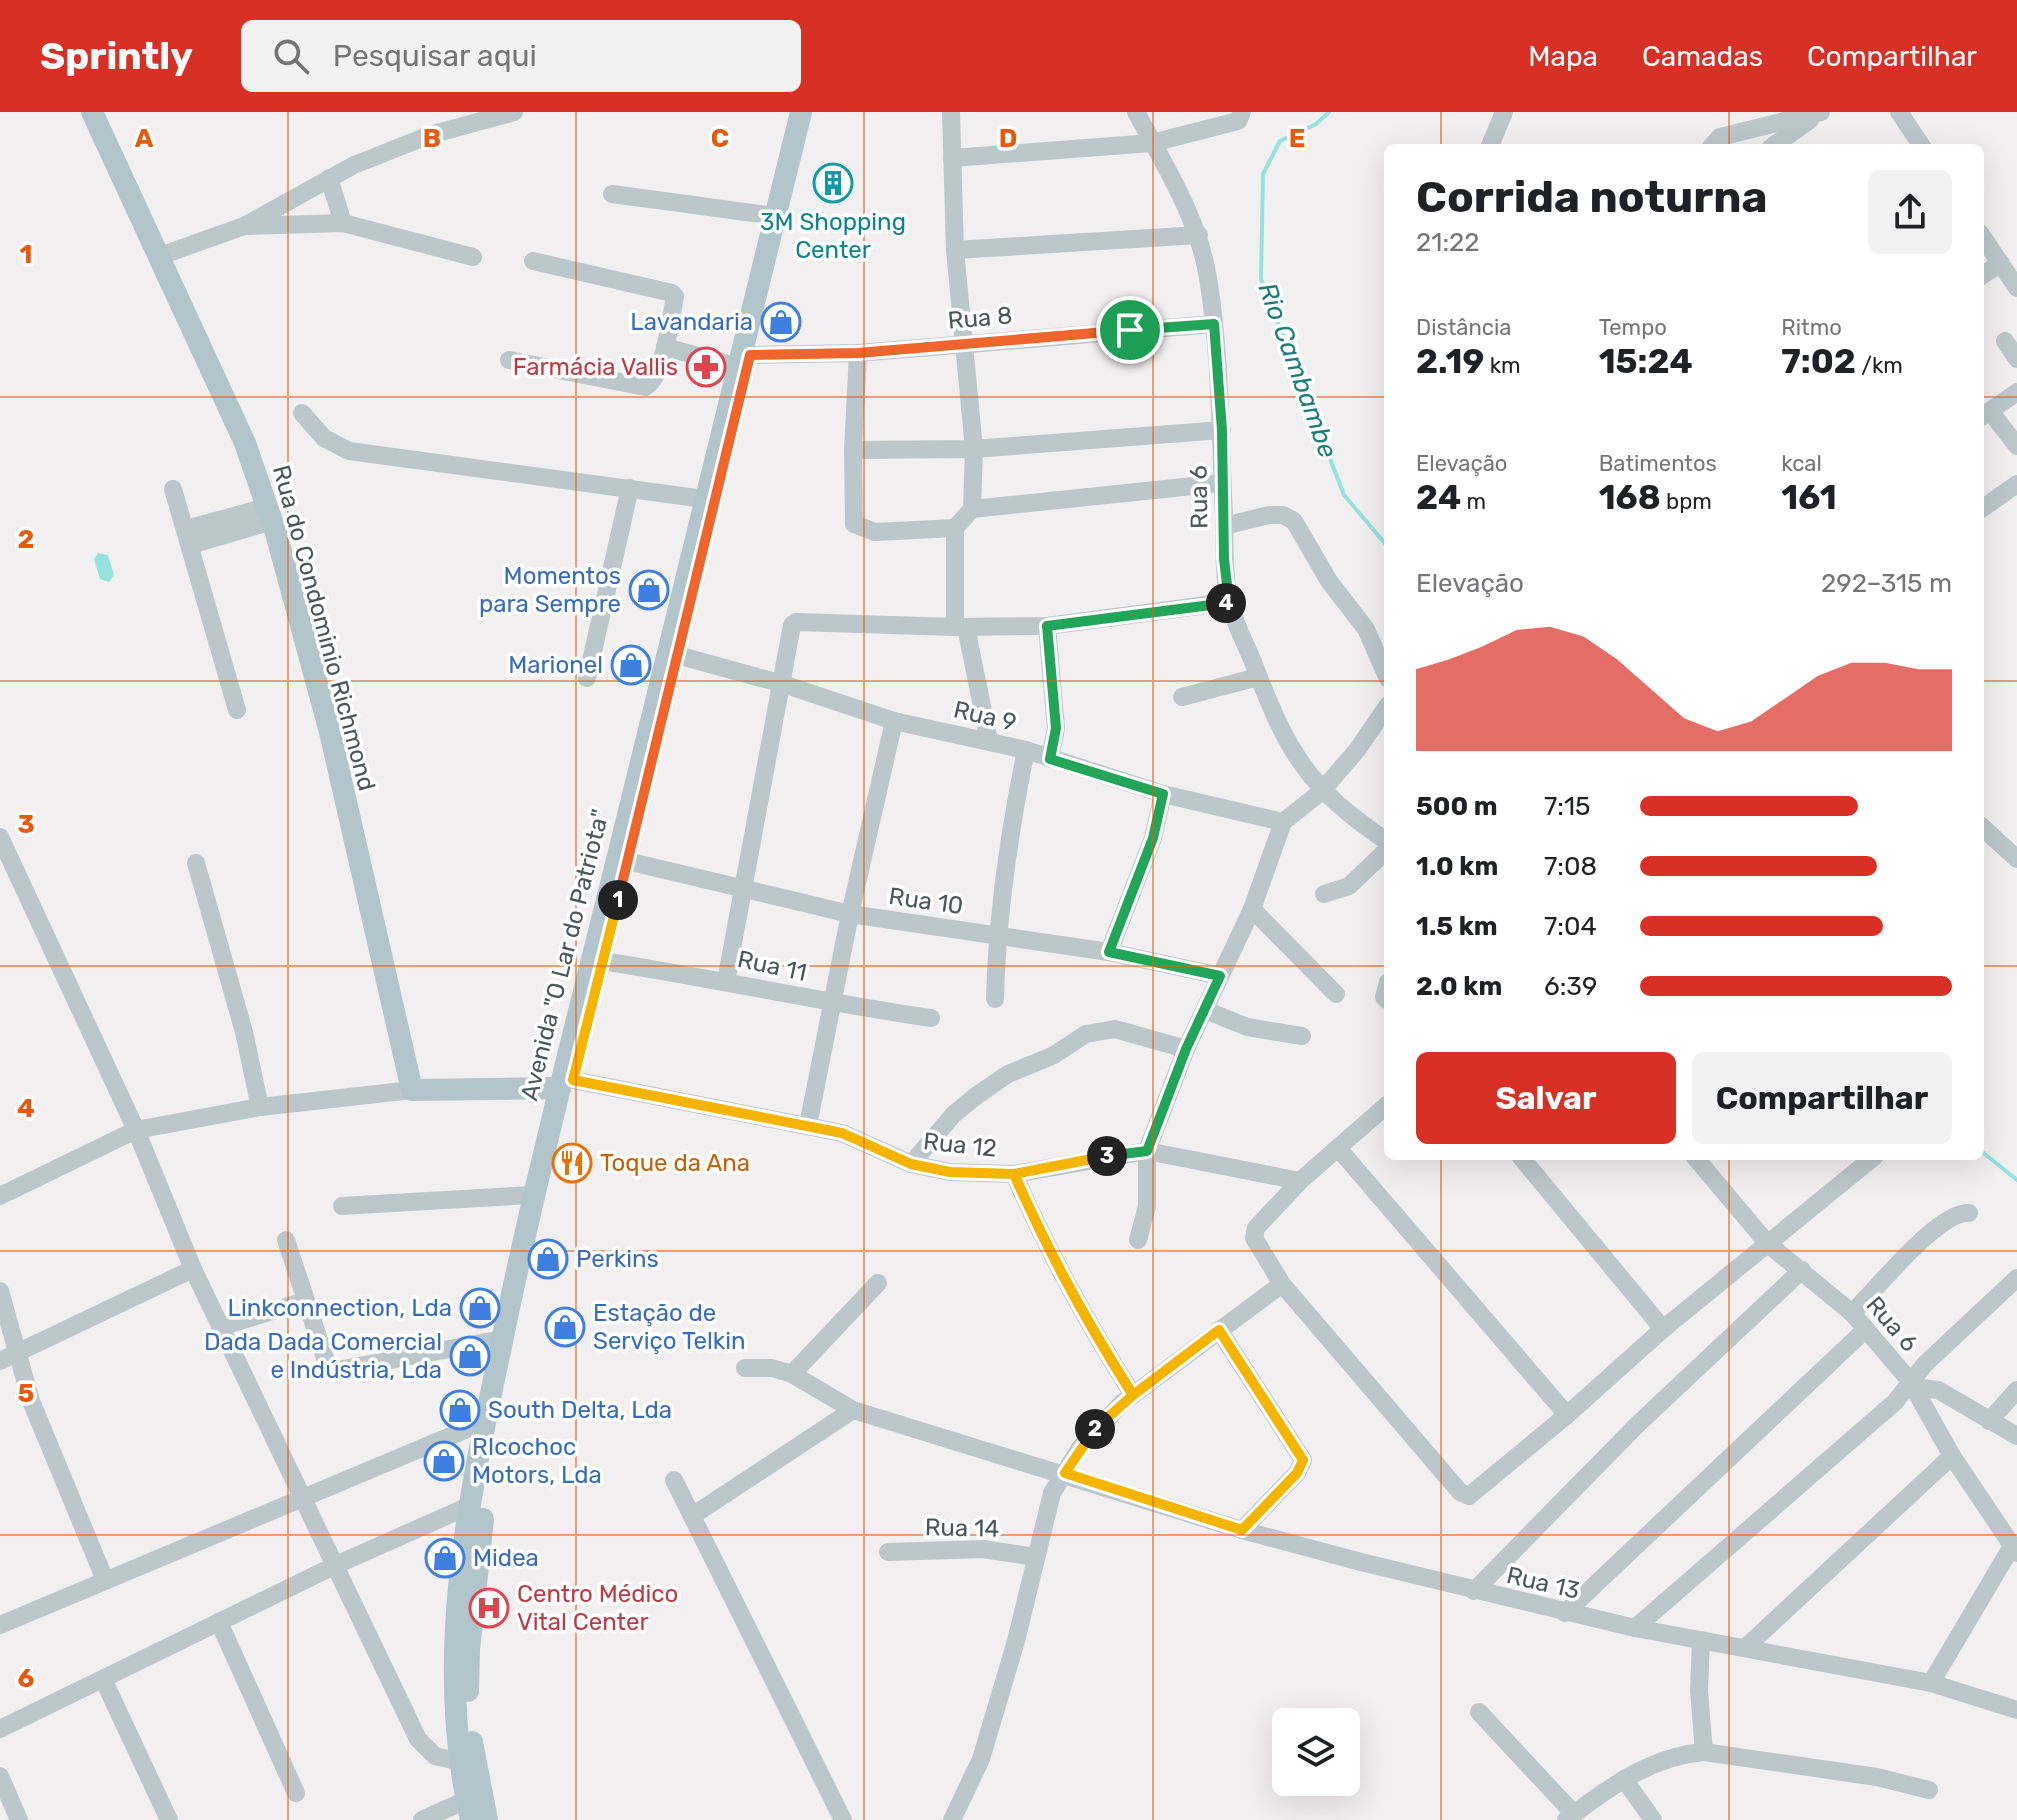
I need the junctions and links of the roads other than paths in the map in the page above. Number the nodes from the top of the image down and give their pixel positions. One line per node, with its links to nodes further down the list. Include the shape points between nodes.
1 (92, 112): 25 (main road, Rua do Condominio Richmond)
2 (514, 112): 17 (street, via 430,135)
3 (801, 112): 19 (main road, Avenida "O Lar do Patriota")
4 (812, 112): 38 (main road, Avenida "O Lar do Patriota")
5 (1136, 112): 11 (street, Rua 6)
6 (1242, 112): 11 (street, via 1238,121)
7 (1504, 112): 12 (street)
8 (1821, 112): 13 (street, via 1720,137); 14 (street)
9 (1899, 112): 15 (street)
10 (947, 113): 16 (street)
11 (1152, 143): 16 (street); 22 (street, Rua 6)
12 (1491, 144)
13 (1714, 144)
14 (1776, 144)
15 (1920, 144)
16 (952, 158): 24 (street)
17 (329, 178): 20 (street); 21 (street)
18 (612, 194): 19 (street)
19 (775, 216): 38 (main road, Avenida "O Lar do Patriota")
20 (343, 223): 21 (street); 26 (street)
21 (244, 226): 25 (street)
22 (1199, 235): 24 (street); 31 (street, Rua 6)
23 (1984, 239): 28 (street)
24 (955, 250): 33 (street)
25 (160, 256): 53 (main road, Rua do Condominio Richmond, via 245,443)
26 (473, 257)
27 (533, 261): 34 (street, via 672,293)
28 (2001, 263): 29 (street); 30 (street)
29 (1984, 274)
30 (2017, 288)
31 (1214, 324): 33 (street, Rua 8); 42 (street, Rua 6)
32 (2005, 341): 36 (street)
33 (962, 343): 35 (street, Rua 8); 44 (street)
34 (665, 347): 37 (street, via 651,384 645,387); 38 (street, Rua 8)
35 (858, 353): 38 (street, Rua 8); 45 (street)
36 (2017, 359)
37 (509, 360)
38 (744, 361): 50 (main road, Avenida "O Lar do Patriota"); 60 (main road, Avenida "O Lar do Patriota")
39 (2017, 392): 41 (street)
40 (302, 413): 48 (street, via 324,438 349,451)
41 (1985, 414): 43 (street)
42 (1222, 430): 44 (street); 46 (street, Rua 6)
43 (2017, 446)
44 (974, 449): 45 (street); 52 (street)
45 (853, 450): 55 (street, via 852,518 860,528)
46 (1222, 483): 52 (street); 54 (street, Rua 6)
47 (2017, 484): 51 (street)
48 (630, 488): 50 (street); 63 (street)
49 (173, 489): 56 (street)
50 (704, 499): 98 (main road, Avenida "O Lar do Patriota")
51 (1984, 507)
52 (972, 509): 55 (street)
53 (264, 522): 56 (street); 99 (main road, Rua do Condominio Richmond, via 330,732)
54 (1224, 526): 57 (street, Rua 6); 61 (street, via 1269,515 1294,521 1329,581 1366,629)
55 (955, 528): 59 (street)
56 (188, 537): 66 (street)
57 (1229, 602): 58 (street); 62 (street, Rua 6)
58 (1047, 626): 59 (street); 71 (street, via 1056,728)
59 (961, 627): 64 (street, via 796,622 789,630); 69 (street)
60 (677, 655): 64 (street, Rua 9); 80 (main road, Avenida "O Lar do Patriota")
61 (1384, 670)
62 (1258, 677): 65 (street); 72 (street, Rua 6, via 1282,734)
63 (587, 678)
64 (783, 684): 68 (street, Rua 9); 82 (street)
65 (1182, 697)
66 (237, 710)
67 (1384, 711): 72 (street)
68 (894, 721): 69 (street, Rua 9); 85 (street)
69 (989, 741): 70 (street, Rua 9)
70 (1026, 750): 71 (street, Rua 9); 86 (street, via 1008,838)
71 (1050, 759): 73 (street, Rua 9)
72 (1321, 792): 74 (street); 77 (street, Rua 6)
73 (1163, 794): 74 (street, Rua 9); 87 (street, via 1153,838)
74 (1283, 822): 84 (street)
75 (1984, 829): 79 (street)
76 (0, 837): 103 (street)
77 (1384, 839)
78 (1384, 853): 83 (street, via 1349,886)
79 (2017, 859)
80 (627, 861): 82 (street, Rua 10); 88 (main road, Avenida "O Lar do Patriota")
81 (196, 863): 100 (street)
82 (743, 887): 85 (street, Rua 10); 90 (street)
83 (1324, 894)
84 (1252, 909): 89 (street); 91 (street)
85 (850, 914): 86 (street, Rua 10); 93 (street)
86 (997, 934): 87 (street, Rua 10); 92 (street)
87 (1109, 952): 89 (street, Rua 10)
88 (602, 961): 90 (street, Rua 11); 98 (main road, Avenida "O Lar do Patriota")
89 (1220, 976): 94 (street)
90 (726, 981): 93 (street, Rua 11)
91 (1336, 994)
92 (995, 999)
93 (832, 1004): 95 (street, Rua 11); 102 (street)
94 (1205, 1010): 96 (street, via 1247,1027); 97 (street)
95 (931, 1018)
96 (1302, 1036)
97 (1186, 1049): 105 (street); 109 (street, via 1115,1029 1086,1034 976,1096)
98 (565, 1084): 99 (main road); 102 (street, Rua 12); 112 (main road, Avenida "O Lar do Patriota"); 178 (main road, Avenida "O Lar do Patriota", via 479,1540 468,1694)
99 (412, 1090): 100 (street)
100 (260, 1107): 103 (street)
101 (1384, 1108): 104 (street)
102 (808, 1125): 109 (street, Rua 12, via 842,1133)
103 (136, 1130): 113 (street); 119 (street)
104 (1338, 1148): 111 (street); 139 (street)
105 (1147, 1151): 110 (street, Rua 12); 111 (street, Rua 12); 117 (street, via 1147,1206)
106 (1523, 1160): 128 (street)
107 (1697, 1160): 118 (street, Rua 6)
108 (1863, 1160): 118 (street)
109 (911, 1164): 110 (street, Rua 12, via 950,1172)
110 (1014, 1174): 137 (street, via 1047,1250)
111 (1300, 1181): 123 (street, via 1256,1228 1254,1238)
112 (531, 1195): 114 (street); 131 (main road, Avenida "O Lar do Patriota")
113 (0, 1196)
114 (342, 1206)
115 (1969, 1213): 126 (street, via 1954,1215 1924,1238)
116 (286, 1240): 125 (street)
117 (1138, 1240)
118 (1768, 1244): 120 (street, Rua 6); 128 (street)
119 (193, 1269): 127 (street); 132 (street)
120 (1802, 1270): 126 (street, Rua 6); 155 (street, via 1638,1424)
121 (2017, 1278): 135 (street)
122 (878, 1283): 134 (street)
123 (1282, 1284): 130 (street); 139 (street, via 1460,1492 1469,1496 1479,1491)
124 (0, 1291): 132 (street)
125 (305, 1301): 127 (street); 131 (street, via 327,1364 338,1370)
126 (1852, 1313): 129 (street, Rua 6)
127 (220, 1327): 146 (street)
128 (1663, 1329): 139 (street)
129 (1866, 1329): 135 (street, Rua 6); 156 (street)
130 (1219, 1330): 137 (street); 149 (street, via 1303,1460 1297,1473)
131 (502, 1339): 141 (main road, Avenida "O Lar do Patriota")
132 (9, 1357): 154 (street)
133 (745, 1368): 134 (street)
134 (792, 1374): 138 (street, Rua 13)
135 (1912, 1384): 140 (street, via 1938,1390); 143 (street, Rua 6); 159 (street)
136 (2017, 1390): 140 (street)
137 (1133, 1395): 144 (street, via 1099,1424)
138 (853, 1410): 144 (street, Rua 13); 148 (street)
139 (1567, 1415)
140 (1989, 1421): 142 (street)
141 (484, 1422): 146 (street); 147 (main road, Avenida "O Lar do Patriota")
142 (2017, 1436)
143 (1952, 1456): 150 (street, Rua 6); 161 (street)
144 (1065, 1473): 149 (street, Rua 13); 152 (street, via 1052,1493)
145 (674, 1480): 148 (street)
146 (301, 1499): 153 (street); 154 (street)
147 (471, 1505): 153 (street); 168 (main road, Avenida "O Lar do Patriota", via 452,1646)
148 (692, 1516): 179 (street)
149 (1242, 1530): 155 (street, Rua 13)
150 (2014, 1549): 163 (street)
151 (888, 1552): 152 (street, Rua 14, via 983,1549)
152 (1035, 1557): 180 (street, via 981,1759)
153 (336, 1565): 157 (street); 168 (street, via 418,1739 435,1756)
154 (105, 1580): 158 (street)
155 (1474, 1591): 156 (street, Rua 13)
156 (1565, 1613): 159 (street, Rua 13)
157 (219, 1622): 162 (street); 172 (street)
158 (0, 1625)
159 (1635, 1628): 160 (street, Rua 13)
160 (1701, 1640): 161 (street, Rua 13); 167 (street)
161 (1746, 1647): 163 (street, Rua 13)
162 (104, 1681): 166 (street); 176 (street)
163 (1931, 1683): 164 (street, Rua 13)
164 (2017, 1710)
165 (1479, 1712): 174 (street)
166 (0, 1729)
167 (1704, 1752): 170 (street, via 1676,1754); 171 (street, via 1877,1777)
168 (461, 1762): 173 (main road, Avenida "O Lar do Patriota")
169 (0, 1776): 175 (street)
170 (1624, 1779): 174 (street); 181 (street)
171 (1929, 1790)
172 (296, 1793)
173 (469, 1810): 177 (street)
174 (1570, 1817)
175 (19, 1820)
176 (169, 1820)
177 (422, 1820)
178 (487, 1820)
179 (843, 1820)
180 (952, 1820)
181 (1653, 1820)

